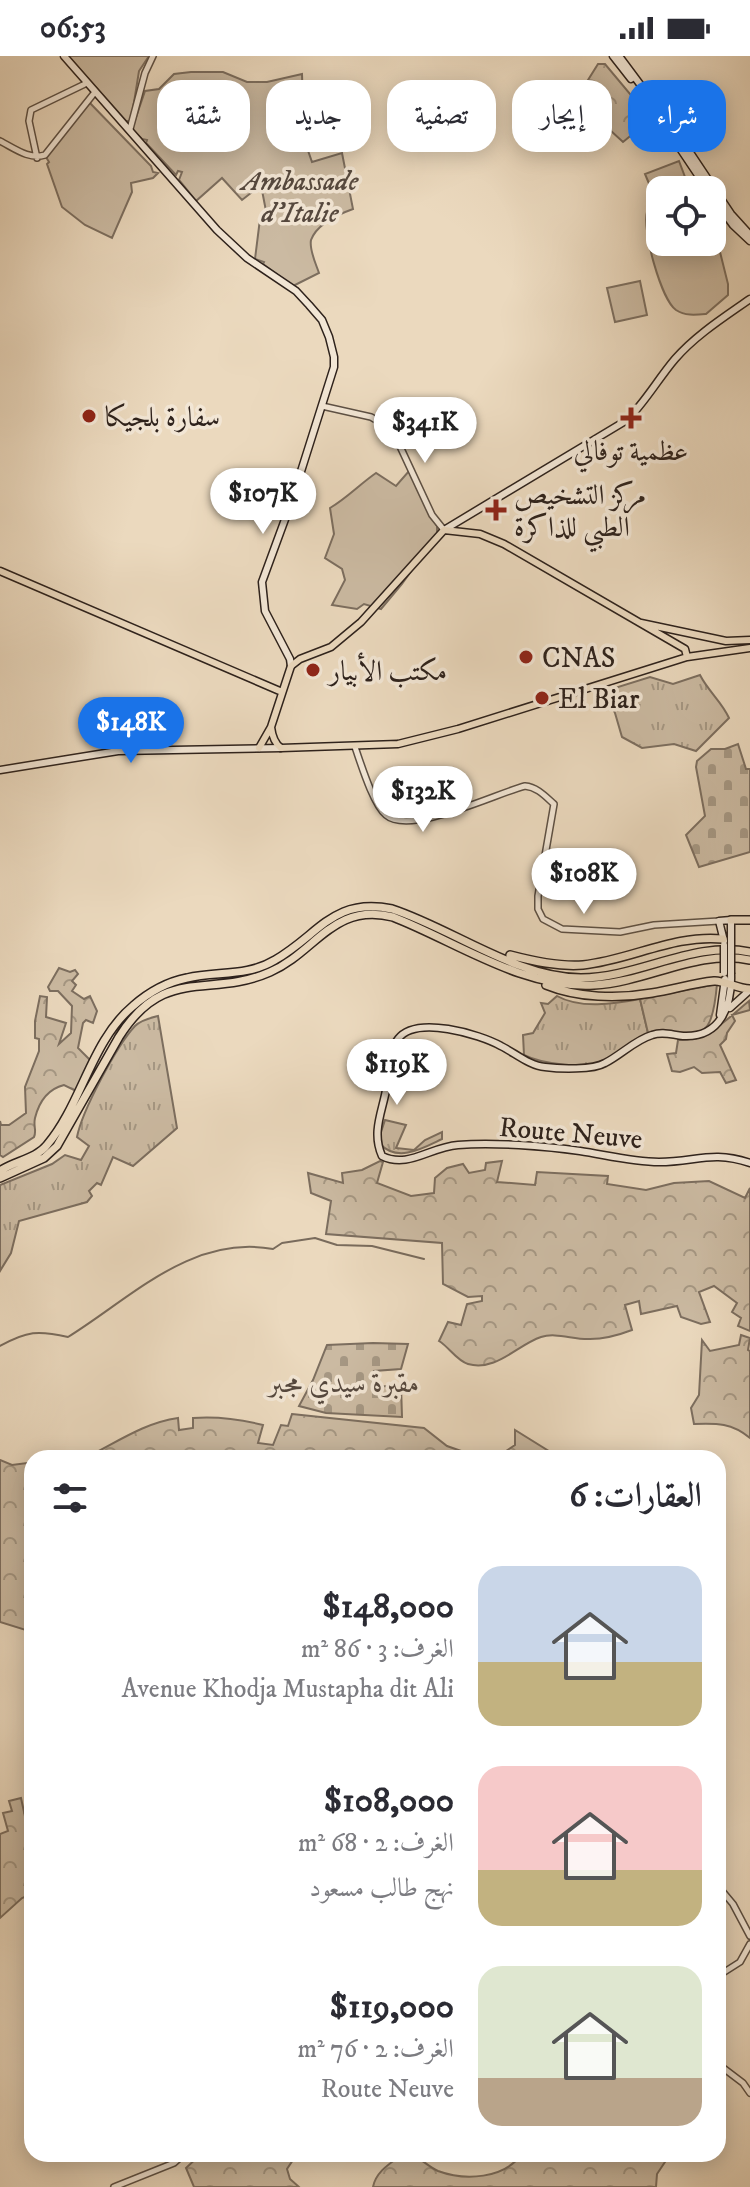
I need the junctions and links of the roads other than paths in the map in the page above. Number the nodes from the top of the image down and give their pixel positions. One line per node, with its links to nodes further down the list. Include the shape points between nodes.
1 (64, 56): 4 (main road)
2 (153, 56): 6 (street)
3 (616, 56): 9 (main road); 11 (main road)
4 (87, 83): 5 (main road); 8 (street, via 31,110)
5 (95, 92): 6 (main road); 8 (street, via 53,147)
6 (130, 129): 13 (main road, via 217,230 296,291 322,320 334,357)
7 (0, 141): 8 (street)
8 (37, 158)
9 (698, 176)
10 (726, 215): 11 (main road)
11 (750, 238)
12 (750, 299): 14 (main road, via 693,340 627,420)
13 (322, 406): 14 (street, via 385,424); 20 (main road, via 262,582 265,611)
14 (444, 530): 16 (main road, via 480,534 504,544); 20 (main road, via 359,624 329,648)
15 (0, 571): 21 (main road)
16 (638, 623): 17 (main road, via 726,641); 19 (main road, via 685,649)
17 (750, 640)
18 (750, 648): 19 (main road)
19 (687, 657): 23 (main road, via 458,729 398,744)
20 (291, 666): 21 (main road)
21 (282, 692): 22 (main road)
22 (271, 727): 24 (main road); 25 (main road)
23 (355, 747): 25 (main road); 29 (street, via 381,809 403,822 525,786 554,804 538,909 543,919 562,929 620,932)
24 (259, 748): 25 (main road); 26 (main road, via 94,753)
25 (281, 748)
26 (0, 770)
27 (731, 920): 28 (highway); 29 (main road); 30 (main road)
28 (750, 920)
29 (719, 921): 30 (main road)
30 (727, 942): 31 (highway, via 666,943 583,965); 35 (main road, bridge)
31 (481, 948): 32 (highway, via 541,972 577,978 624,973 708,950); 40 (highway, via 397,910 362,906 337,914 261,967 187,977 158,988 117,1023 48,1144)
32 (750, 952)
33 (750, 960): 34 (highway, via 714,957 648,976 583,985 548,982)
34 (500, 964): 35 (highway, via 577,993 632,996); 41 (highway, via 393,917 362,915 338,922 259,977 167,992 124,1028 57,1146 44,1158)
35 (728, 978): 36 (highway); 37 (main road); 38 (main road)
36 (750, 990): 37 (main road)
37 (727, 1011): 38 (main road)
38 (720, 1019): 39 (main road, Route Neuve, via 701,1034 652,1035 590,1068 536,1065 480,1037 412,1029 396,1040 389,1056 376,1139 382,1156 398,1162 462,1144 563,1148 660,1162 721,1156)
39 (750, 1163)
40 (0, 1171)
41 (0, 1178)
42 (726, 1896): 43 (street)
43 (750, 1936)
44 (750, 1944): 45 (street, via 740,1962)
45 (726, 1971)
46 (726, 2070): 47 (street)
47 (750, 2093)
48 (175, 2162): 49 (street)
49 (114, 2187)

